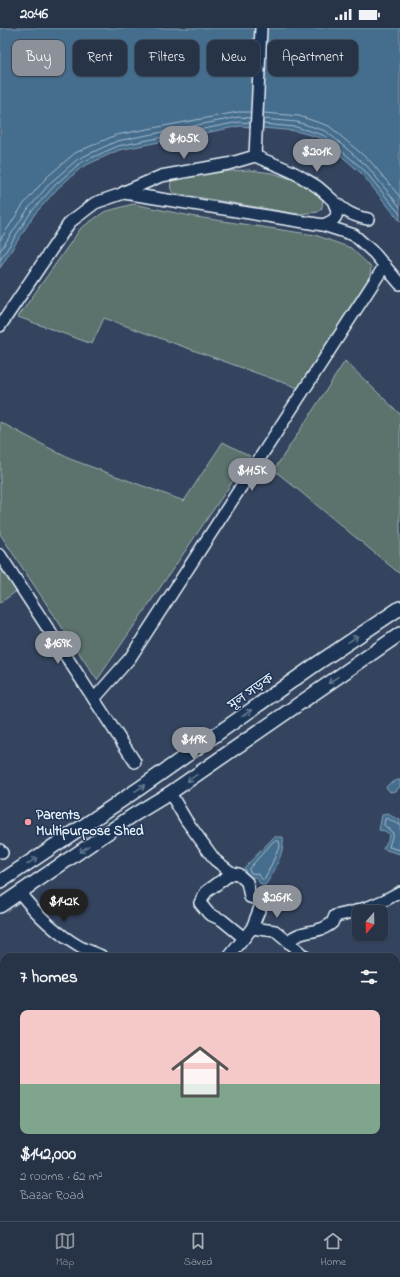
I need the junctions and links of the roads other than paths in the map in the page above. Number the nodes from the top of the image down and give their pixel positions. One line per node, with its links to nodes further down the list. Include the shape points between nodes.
1 (261, 28): 2 (street)
2 (255, 156): 3 (street, via 228,164 161,176); 4 (street, via 301,176 319,188)
3 (124, 193): 6 (street); 9 (street, via 95,203 70,222)
4 (334, 203): 5 (street, via 346,212); 6 (street, via 338,211 337,216)
5 (368, 219)
6 (323, 225): 7 (street, via 354,235)
7 (385, 265): 8 (street); 13 (street, via 130,658)
8 (400, 284)
9 (0, 326)
10 (0, 555): 13 (street)
11 (400, 608): 16 (street, মূল সড়ক, one-way to 11)
12 (400, 634): 15 (street, one-way to 15)
13 (94, 699): 14 (street)
14 (135, 762)
15 (170, 793): 17 (street); 18 (street, via 207,850)
16 (121, 801): 17 (street); 19 (street, মূল সড়ক, one-way to 16)
17 (132, 816): 21 (street, one-way to 21)
18 (232, 873): 23 (street, via 238,874 247,882 250,897 265,895); 24 (street, via 206,892 200,903 209,914 222,920)
19 (0, 882)
20 (400, 892): 25 (street, via 351,913 335,916 332,923 321,929 293,936)
21 (20, 893): 22 (street); 26 (street, via 34,911 56,931)
22 (0, 906)
23 (252, 928): 24 (street); 25 (street, via 275,930)
24 (244, 938): 27 (street)
25 (288, 942): 28 (street)
26 (94, 953)
27 (232, 953)
28 (300, 953)

